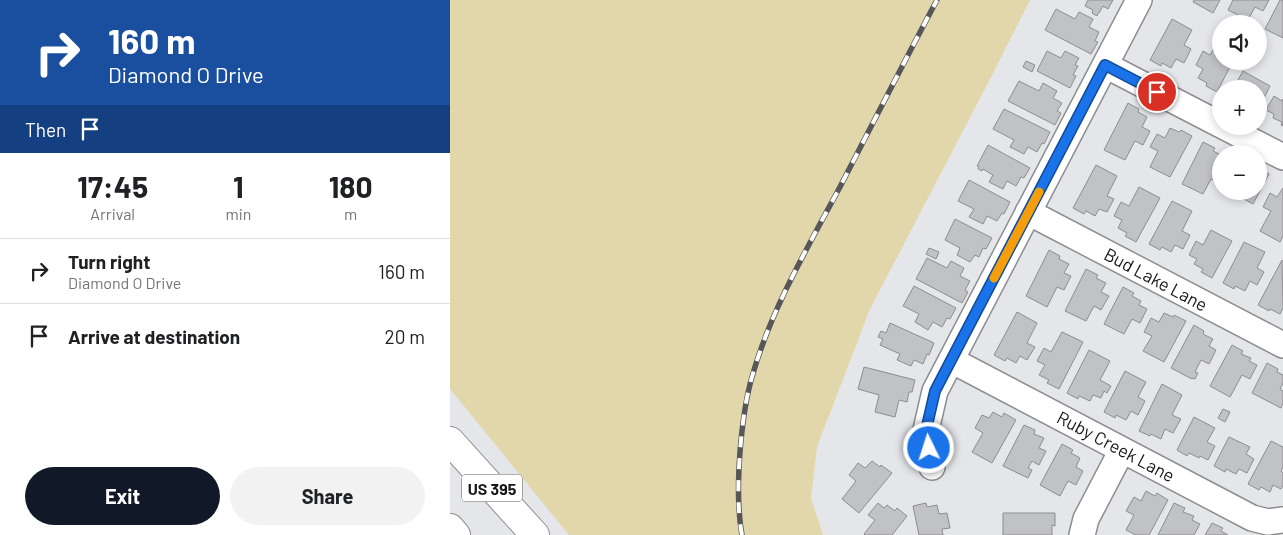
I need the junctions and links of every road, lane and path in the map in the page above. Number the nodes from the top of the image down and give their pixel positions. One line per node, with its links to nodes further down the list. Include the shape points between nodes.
1 (1139, 0): 2 (street)
2 (1105, 65): 3 (street); 6 (street)
3 (1212, 121)
4 (1240, 135): 5 (street)
5 (1283, 157)
6 (1028, 212): 7 (street, Bud Lake Lane); 8 (street)
7 (1283, 346)
8 (951, 360): 10 (street, Ruby Creek Lane); 11 (street, via 935,391 926,430)
9 (450, 441): 15 (highway, US 395)
10 (1122, 450): 12 (street, Ruby Creek Lane, via 1252,518 1268,522); 16 (street, via 1086,519)
11 (932, 467)
12 (1283, 520)
13 (450, 528): 14 (highway)
14 (456, 535)
15 (535, 535)
16 (1082, 535)

